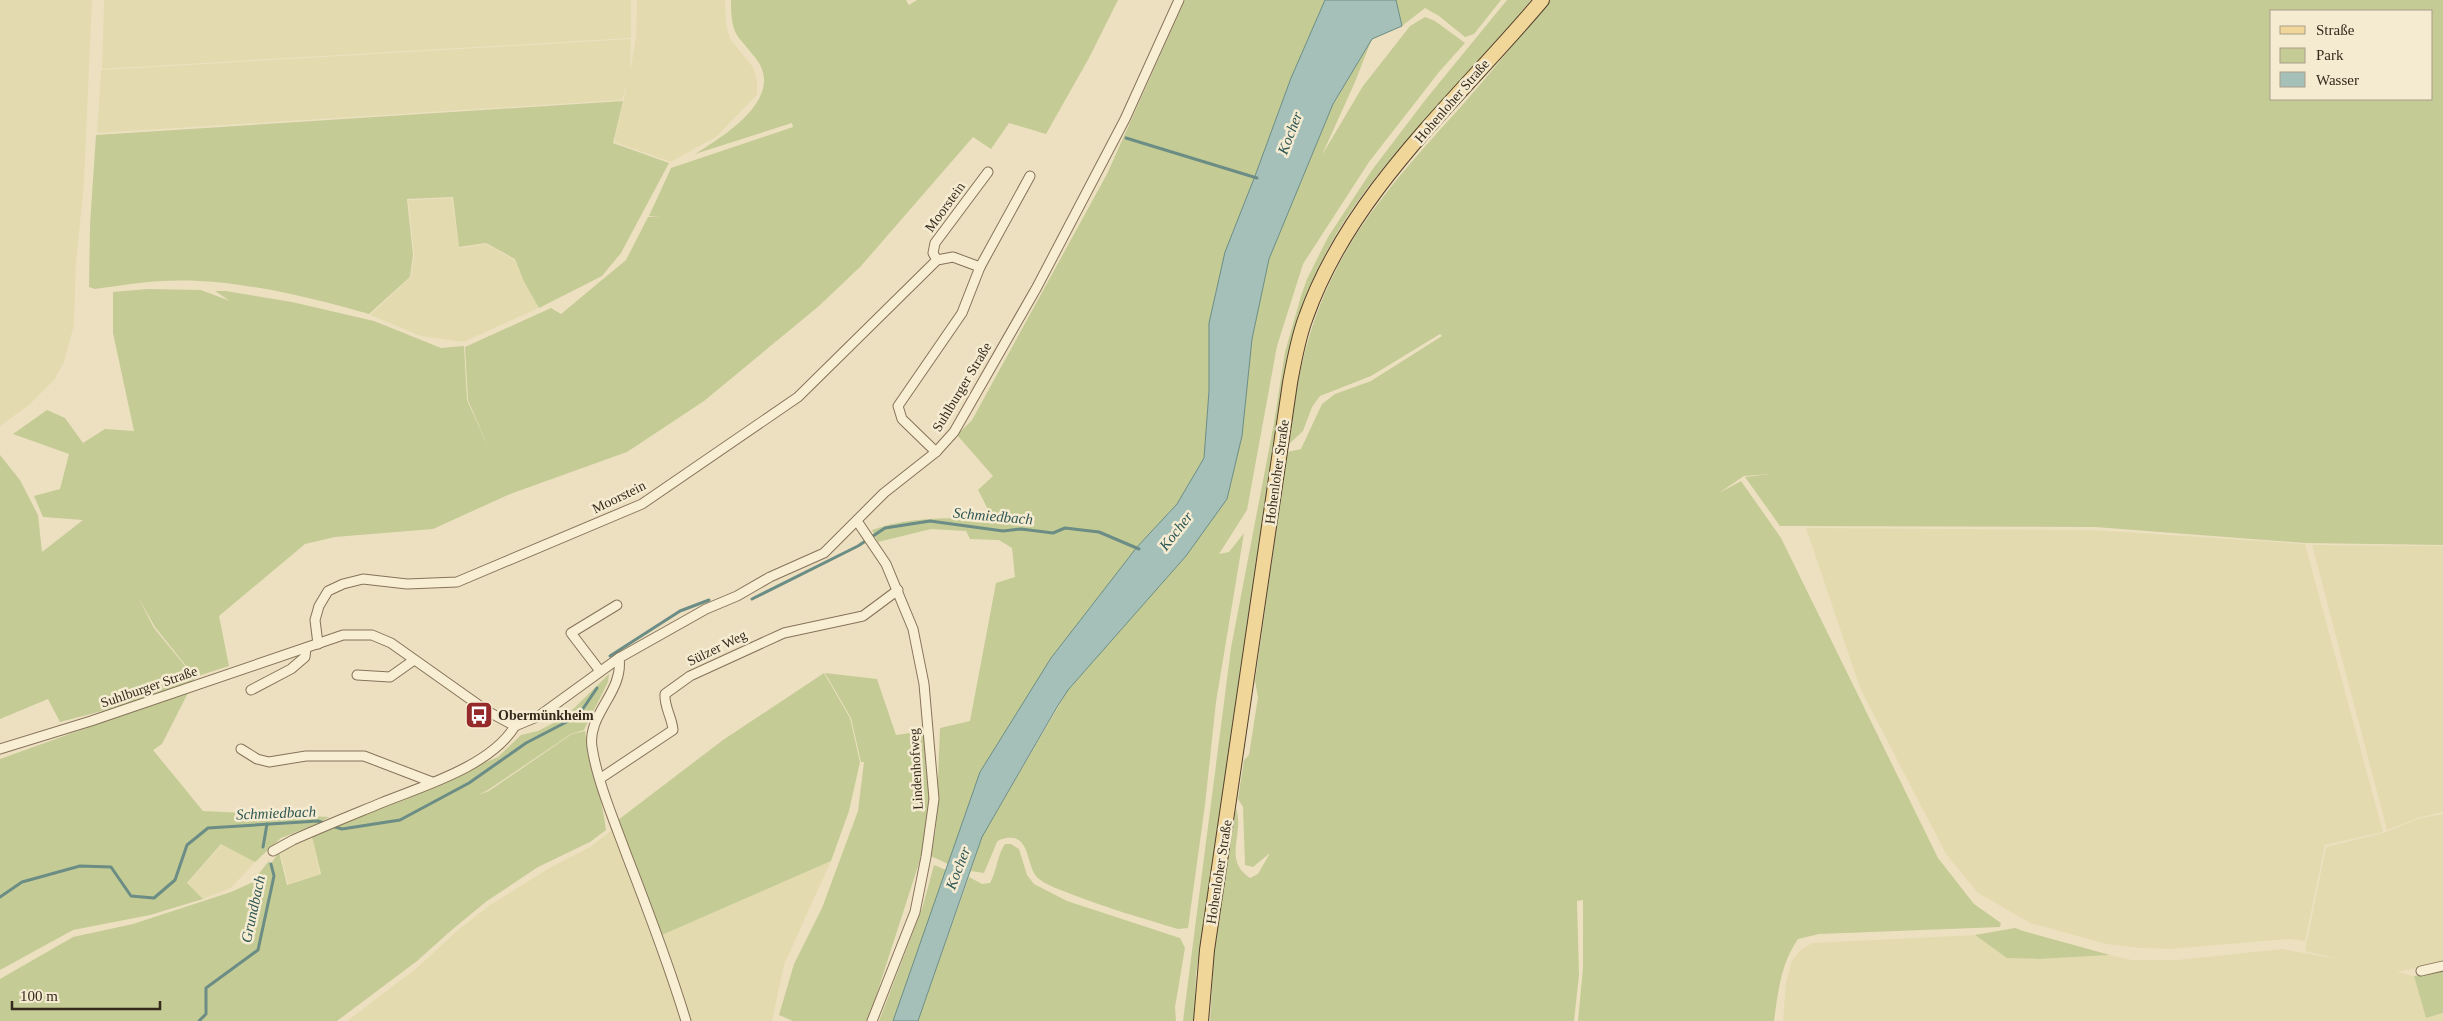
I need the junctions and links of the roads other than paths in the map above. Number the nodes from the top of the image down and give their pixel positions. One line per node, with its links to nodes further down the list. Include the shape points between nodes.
1 (1180, 0): 7 (street, Suhlburger Straße, via 1125,119 1037,287 954,432)
2 (1542, 0): 28 (main road, Hohenloher Straße, via 1474,74 1367,203 1334,257 1306,316 1290,383 1207,950)
3 (988, 172): 5 (street, Moorstein, via 936,243 933,252)
4 (1030, 176): 6 (street)
5 (936, 260): 6 (street, via 953,257); 11 (street, Moorstein, via 798,397 642,504 457,582 406,584 363,578 343,584 328,592 319,606 315,620)
6 (980, 267): 7 (street, via 962,313 898,406 902,419)
7 (936, 452): 8 (street, Suhlburger Straße, via 884,493)
8 (857, 521): 9 (street, Lindenhofweg, via 886,564); 13 (street, Suhlburger Straße, via 824,553 706,609)
9 (898, 590): 21 (street, Sülzer Weg, via 863,616 784,633 690,676 664,694 673,730); 27 (street, Lindenhofweg, via 913,629 924,684 934,799 915,912)
10 (617, 605): 15 (street, via 571,633)
11 (318, 644): 12 (street, Suhlburger Straße); 14 (street, Suhlburger Straße, via 343,636 372,635 391,643)
12 (306, 648): 17 (street, via 305,658 291,669); 19 (street, Suhlburger Straße)
13 (618, 658): 15 (street, Suhlburger Straße); 21 (street, via 619,673 614,691 591,735)
14 (414, 660): 16 (street, via 390,677); 18 (street, Suhlburger Straße, via 487,711)
15 (600, 671): 18 (street, Suhlburger Straße, via 539,716)
16 (356, 675)
17 (251, 690)
18 (515, 726): 22 (street, via 499,746 471,764)
19 (0, 749)
20 (241, 749): 22 (street, via 269,762 306,756 364,756)
21 (601, 778): 26 (street)
22 (432, 782): 23 (street)
23 (273, 851)
24 (2443, 966): 25 (street)
25 (2421, 971)
26 (686, 1021)
27 (872, 1021)
28 (1201, 1021)

